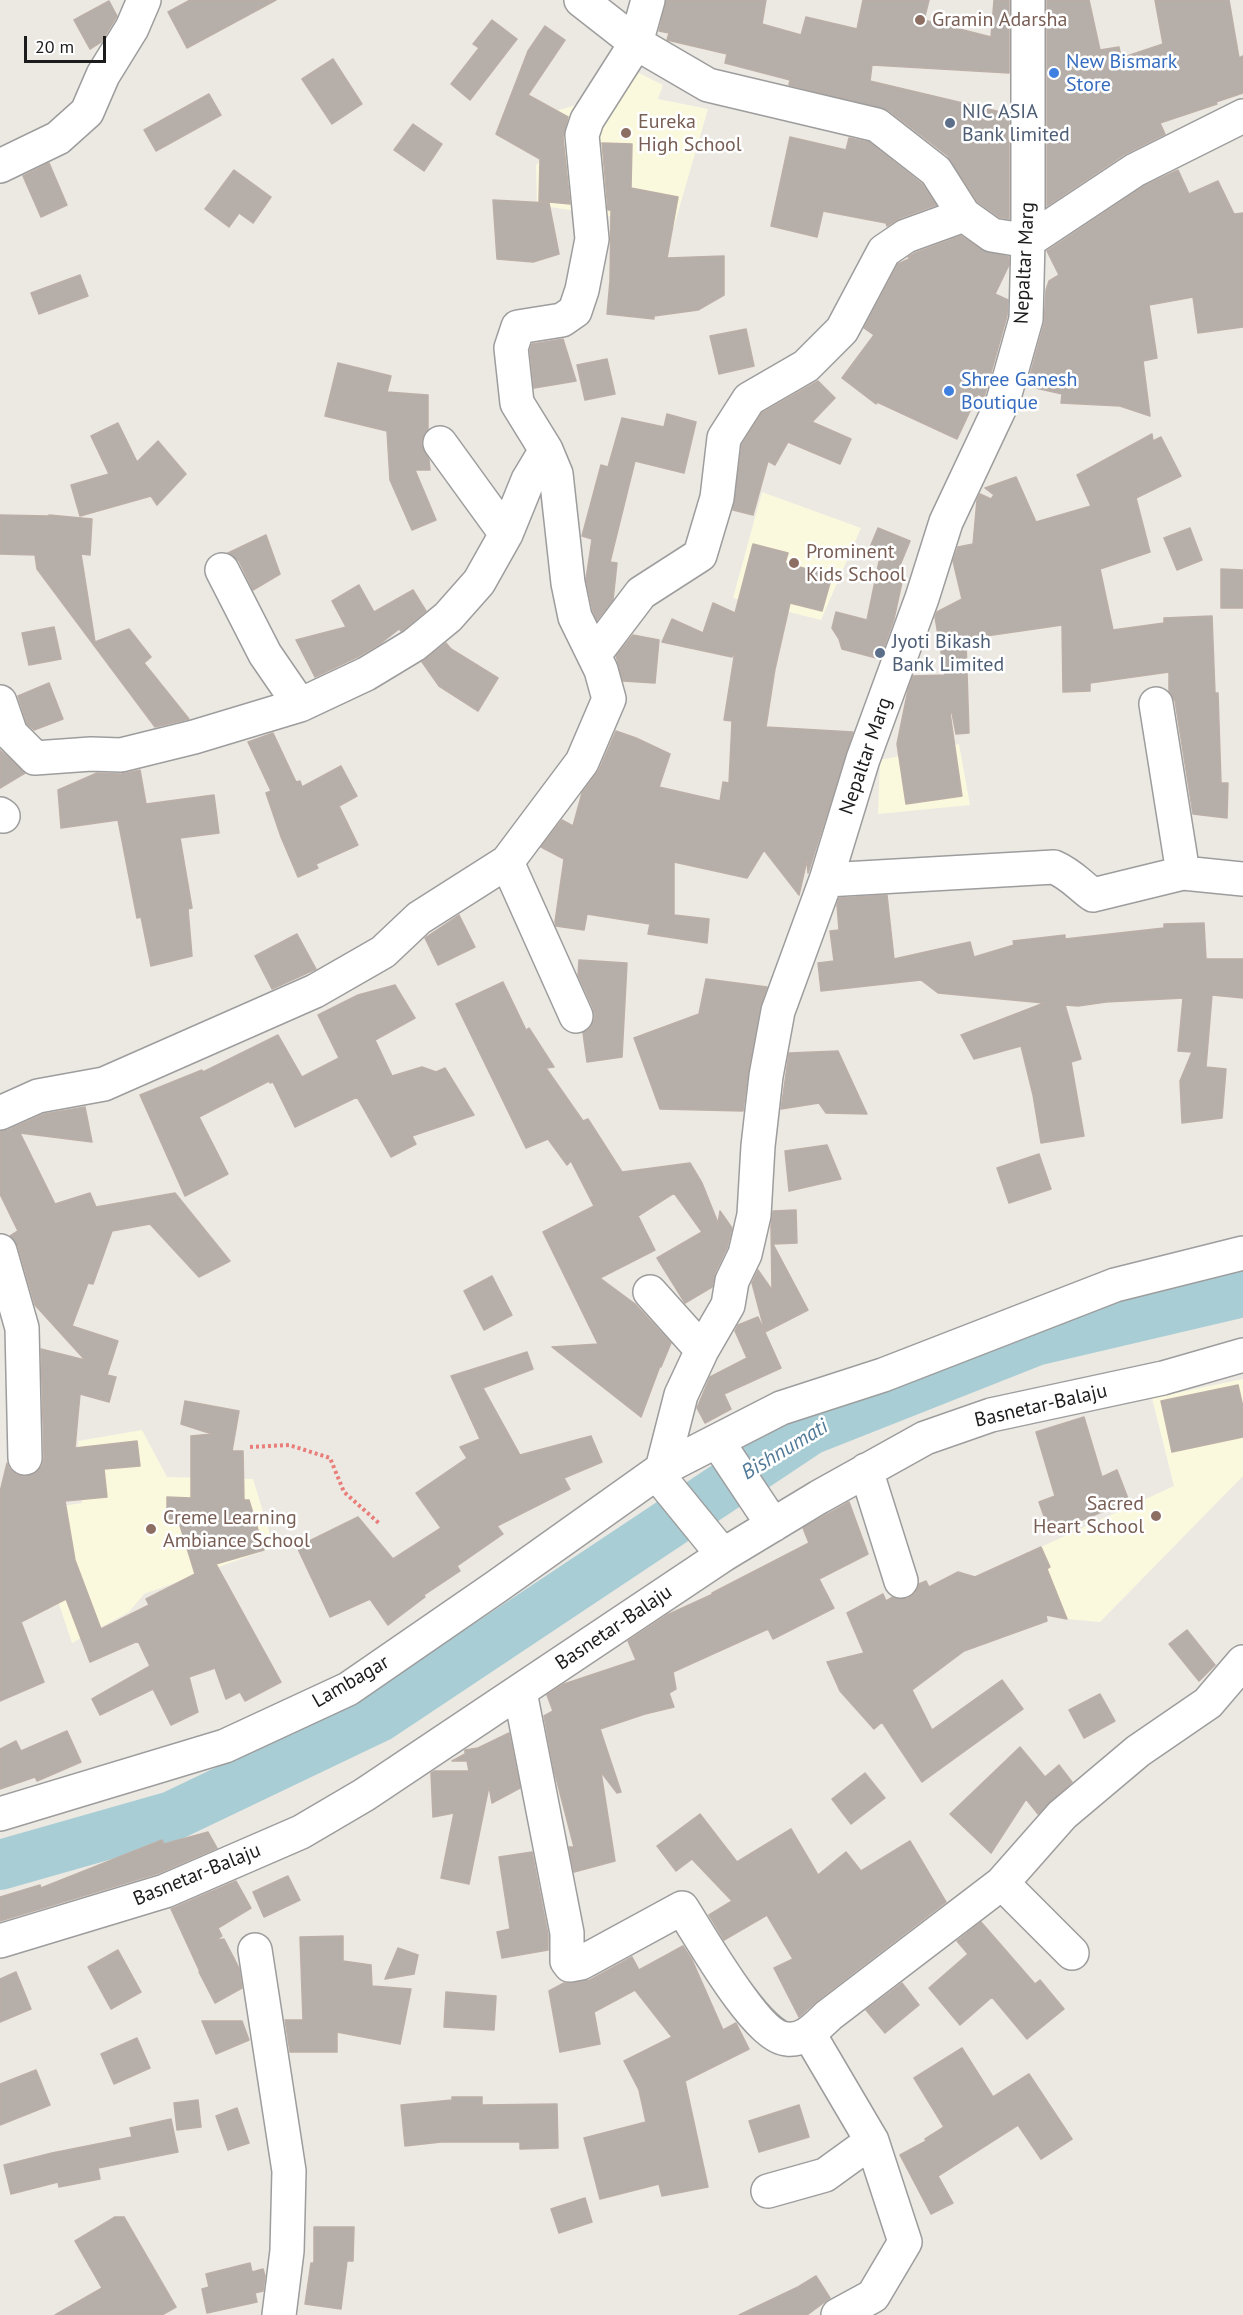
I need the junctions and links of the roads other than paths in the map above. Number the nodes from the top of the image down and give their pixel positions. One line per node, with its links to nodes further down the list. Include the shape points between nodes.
1 (144, 0): 7 (street, via 87,112 58,138)
2 (581, 0): 5 (street)
3 (648, 0): 5 (street)
4 (1028, 0): 9 (street, Nepaltar Marg)
5 (636, 43): 8 (street, via 708,85 878,125 936,171); 11 (street, via 586,120 582,135 592,239 574,311 562,320 518,327 511,348 517,403)
6 (1243, 116): 9 (street, via 1135,170)
7 (0, 166)
8 (964, 215): 9 (street, via 992,235); 14 (street, via 906,236 884,251 842,330 806,366 749,399 724,438 717,498 700,555 641,593)
9 (1028, 242): 21 (street, Nepaltar Marg, via 1026,319 1003,401 946,522 863,759)
10 (440, 443): 12 (street)
11 (546, 450): 12 (street, via 528,480); 14 (street, via 556,474 575,617)
12 (506, 534): 17 (street, via 479,582 448,617 414,645 366,674)
13 (222, 570): 17 (street, via 265,654)
14 (594, 655): 18 (street, via 609,699 582,762)
15 (0, 702): 17 (street, via 11,734 34,758 121,755)
16 (1156, 704): 19 (street)
17 (300, 705)
18 (507, 862): 22 (street); 23 (street, via 419,918 383,952 315,991 104,1084 38,1096)
19 (1183, 873): 20 (street); 21 (street, via 1093,895 1069,874 1054,867)
20 (1243, 879)
21 (826, 880): 27 (street, Nepaltar Marg, via 778,1011 766,1076 754,1215 745,1254 732,1281 728,1305)
22 (576, 1016)
23 (0, 1113)
24 (0, 1251): 30 (street, via 22,1328)
25 (1243, 1253): 29 (street, Lambagar, via 1115,1285 883,1375 781,1408)
26 (650, 1292): 27 (street)
27 (702, 1350): 32 (street, Nepaltar Marg, via 681,1395)
28 (1243, 1355): 31 (street, Basnetar-Balaju, via 1163,1378 991,1415 925,1438)
29 (724, 1451): 32 (street, Lambagar); 33 (street)
30 (25, 1458)
31 (866, 1470): 33 (street, Basnetar-Balaju); 35 (street)
32 (664, 1479): 34 (street); 38 (street, Lambagar, via 348,1689 225,1746)
33 (767, 1515): 34 (street, Basnetar-Balaju)
34 (716, 1547): 37 (street, Basnetar-Balaju)
35 (901, 1581)
36 (1243, 1662): 39 (street, via 1208,1703 1138,1752 1062,1815)
37 (520, 1692): 40 (street, Basnetar-Balaju, via 301,1832 165,1891); 43 (street, via 570,1965 581,1963 682,1908 726,1978 773,2035 787,2039)
38 (0, 1814)
39 (1002, 1883): 42 (street); 43 (street)
40 (0, 1941)
41 (255, 1950): 46 (street, via 289,2170 287,2251)
42 (1072, 1953)
43 (809, 2034): 44 (street)
44 (872, 2141): 45 (street, via 825,2175); 47 (street, via 904,2242 873,2296)
45 (768, 2191)
46 (279, 2315)
47 (838, 2315)

